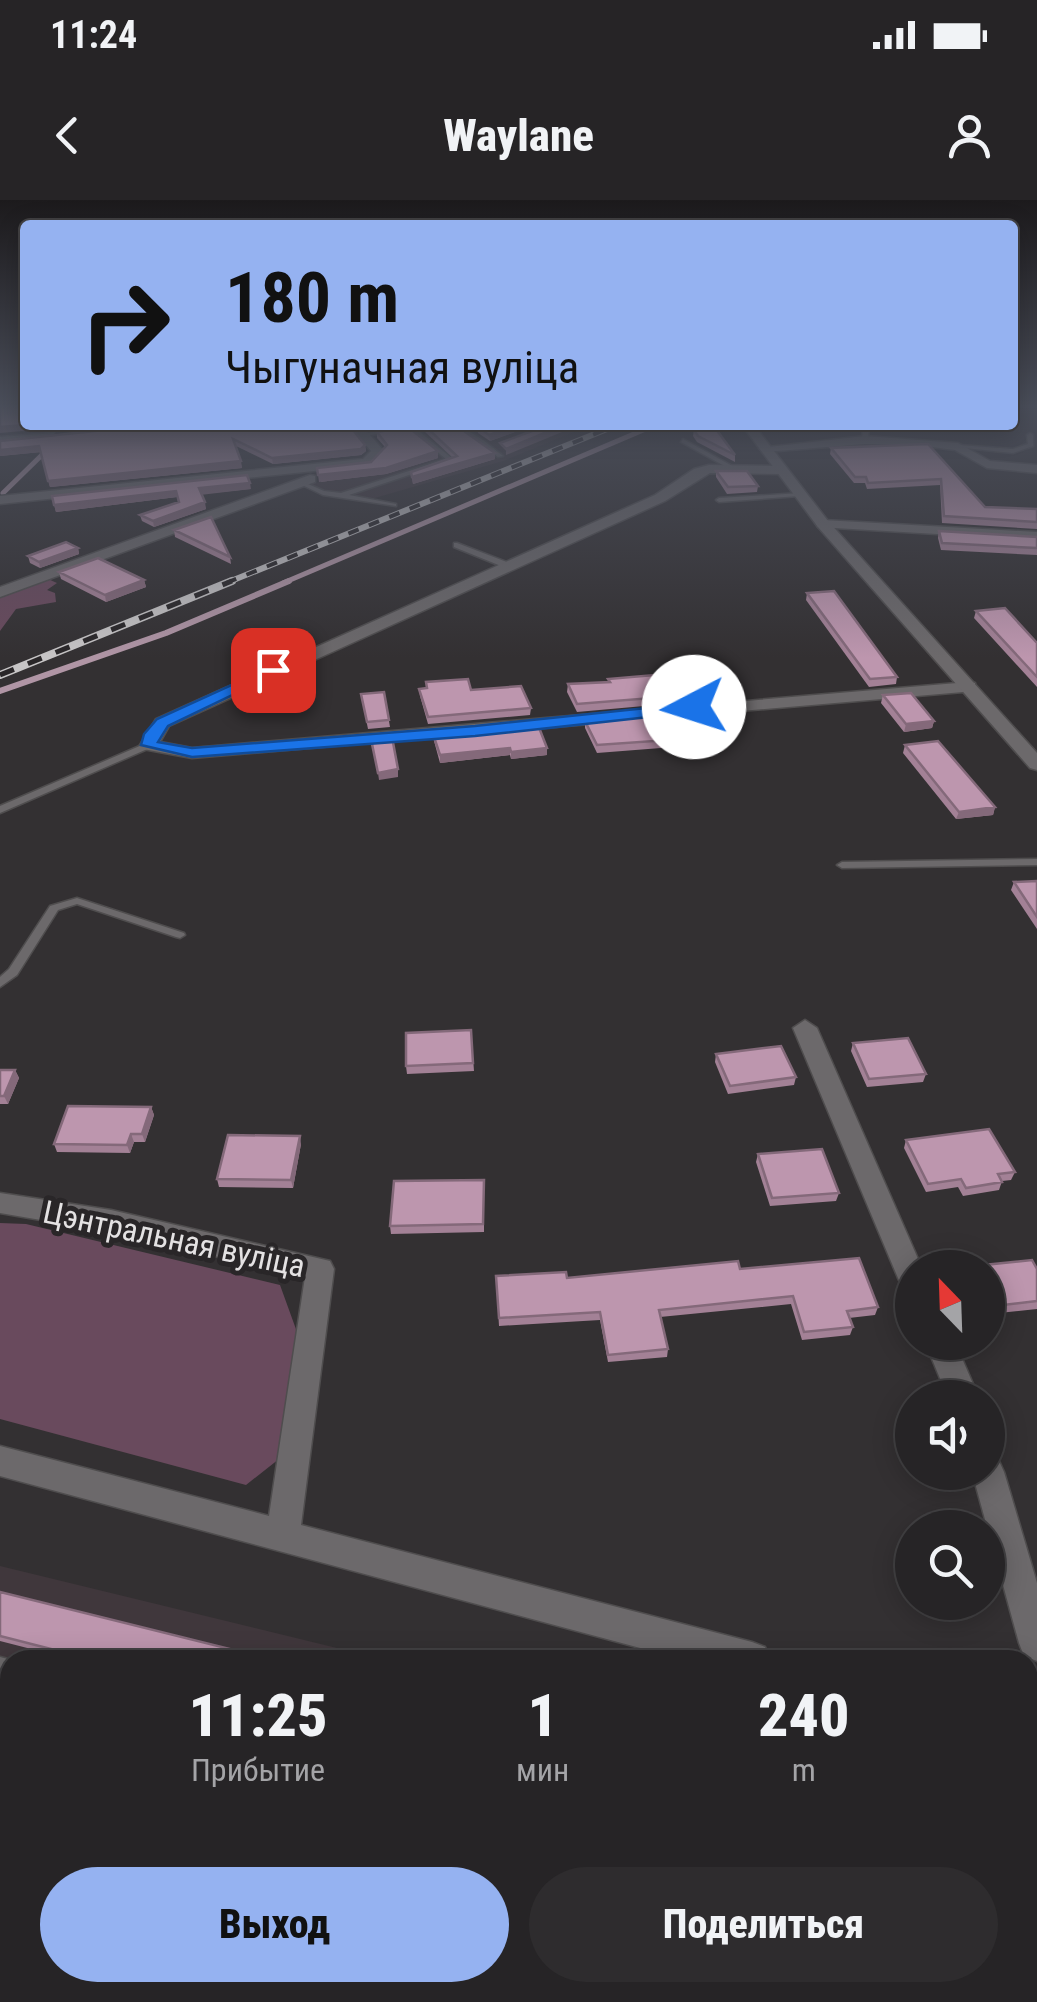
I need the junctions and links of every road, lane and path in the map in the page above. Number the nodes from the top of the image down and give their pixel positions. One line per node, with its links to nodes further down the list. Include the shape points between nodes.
1 (111, 489): 9 (street)
2 (284, 489): 16 (street)
3 (314, 489): 7 (lane)
4 (356, 489): 7 (lane)
5 (673, 489): 15 (street)
6 (796, 489): 8 (street)
7 (340, 494): 11 (lane)
8 (800, 494): 10 (lane); 12 (street)
9 (0, 500)
10 (719, 500)
11 (394, 505)
12 (822, 524): 13 (street); 17 (street)
13 (1037, 536)
14 (457, 545): 15 (lane)
15 (510, 566): 18 (street, via 162,723)
16 (0, 592)
17 (969, 687): 18 (street, via 192,752); 19 (street)
18 (149, 745): 20 (lane)
19 (1037, 764)
20 (0, 810)
21 (1037, 862): 22 (lane)
22 (842, 865)
23 (180, 935): 24 (lane, via 77,901 54,908)
24 (0, 983)
25 (805, 1028): 27 (street)
26 (0, 1203): 30 (street, Цэнтральная вуліца, via 320,1269)
27 (900, 1250)
28 (0, 1461): 30 (street)
29 (993, 1490): 31 (street)
30 (283, 1536): 32 (street)
31 (1037, 1642)
32 (714, 1650)

